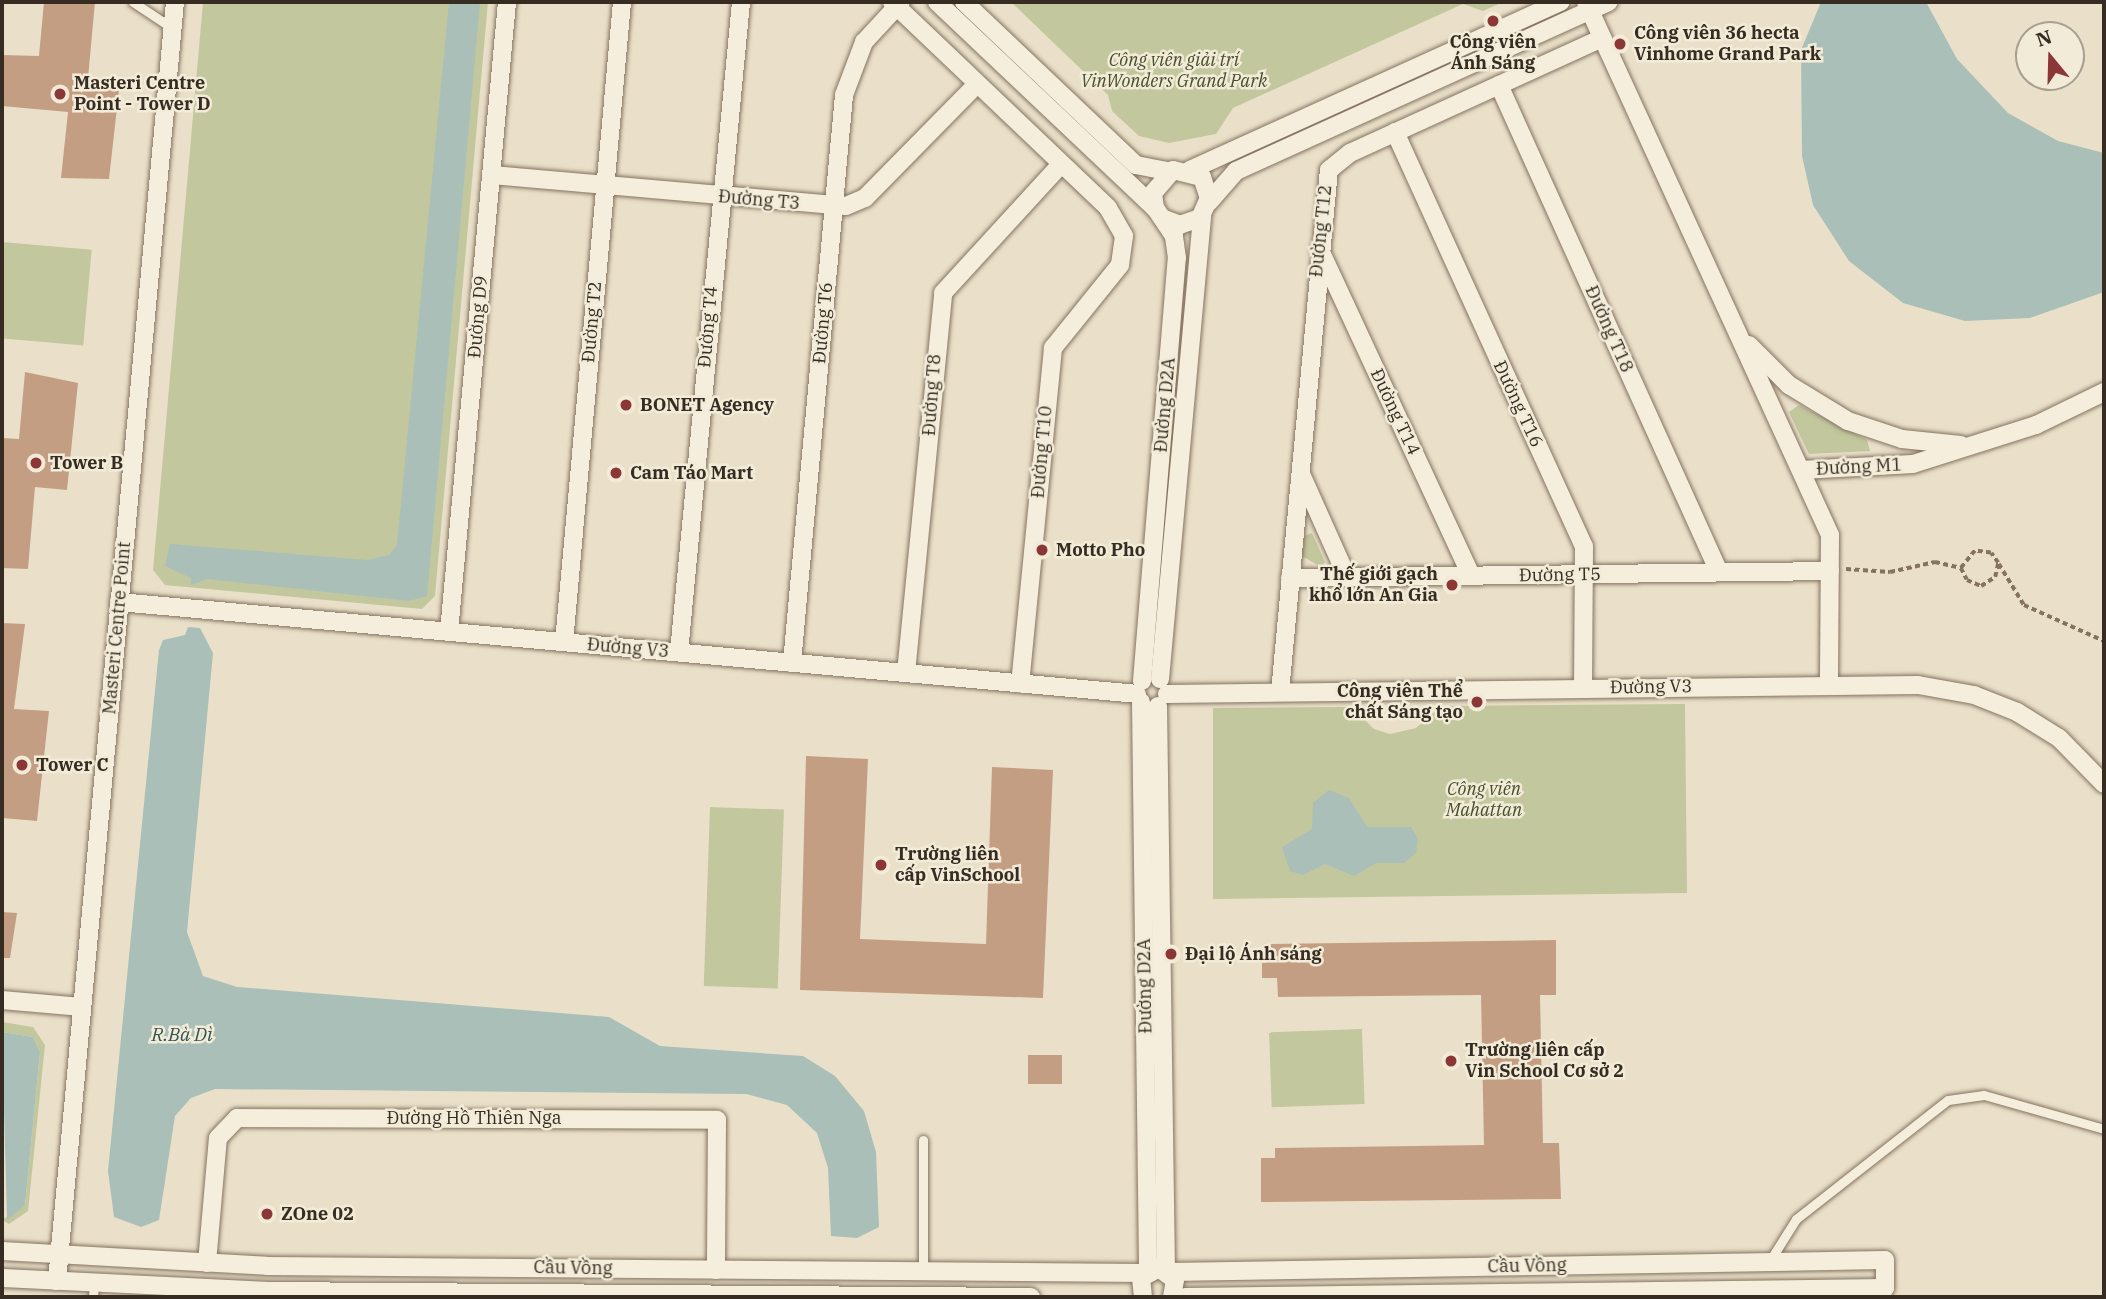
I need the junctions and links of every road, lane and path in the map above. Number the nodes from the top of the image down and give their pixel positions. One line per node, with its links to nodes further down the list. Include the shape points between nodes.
1 (133, 2): 12 (lane)
2 (175, 2): 12 (street, Masteri Centre Point)
3 (507, 2): 20 (street, Đường D9)
4 (622, 2): 21 (street, Đường T2)
5 (741, 2): 22 (street, Đường T4)
6 (937, 2): 25 (street, Đường D2A)
7 (964, 2): 19 (street, via 1136,165)
8 (1561, 2): 18 (street)
9 (1608, 2): 11 (street)
10 (896, 3): 14 (street); 23 (street, Đường T6, via 851,67)
11 (1587, 6): 13 (street, Đường M1); 24 (street, via 1236,171)
12 (172, 28): 40 (street, Masteri Centre Point)
13 (1602, 38): 15 (street, Đường T12); 27 (street, Đường M1)
14 (977, 84): 17 (street); 23 (street, Đường T3, via 865,198)
15 (1499, 85): 16 (street, Đường T12); 35 (street, Đường T18)
16 (1395, 132): 26 (street, Đường T12, via 1342,157 1329,170); 36 (street, Đường T16, via 1584,546)
17 (1061, 164): 46 (street, Đường T8, via 943,293); 47 (street, Đường T10, via 1115,216 1125,246 1115,273 1067,323 1053,348)
18 (1190, 170): 19 (street); 24 (street, via 1207,185)
19 (1168, 172): 25 (street, via 1153,189)
20 (492, 175): 21 (street, Đường T3); 41 (street, Đường D9)
21 (605, 186): 22 (street, Đường T3); 43 (street, Đường T2)
22 (720, 196): 23 (street, Đường T3); 44 (street, Đường T4)
23 (834, 207): 45 (street, Đường T6)
24 (1205, 209): 25 (street, via 1184,225); 51 (street, Đường D2A)
25 (1158, 213): 51 (street, Đường D2A, via 1177,258)
26 (1319, 247): 31 (street, Đường T12); 37 (street, Đường T14)
27 (1734, 324): 29 (street, Đường M1, via 1778,375 1840,417 1902,439); 30 (street, Đường M1)
28 (2104, 392): 29 (street, via 2036,425)
29 (1971, 444): 30 (street, Đường M1, via 1901,466)
30 (1801, 470): 34 (street, Đường M1, via 1830,535)
31 (1299, 471): 38 (street, Đường T12); 39 (street, Đường T12)
32 (1998, 563): 33 (path, via 1991,553 1975,551); 33 (path, via 1995,577 1981,586 1966,580); 42 (path, via 2024,605)
33 (1961, 568): 34 (path, via 1927,562 1890,572)
34 (1837, 570): 35 (street, Đường T5); 48 (street, Đường M1)
35 (1719, 572): 36 (street, Đường T5)
36 (1583, 574): 37 (street, Đường T5); 49 (street, Đường T16)
37 (1471, 576): 39 (street, Đường T5)
38 (1290, 578): 39 (street, Đường T5); 50 (street, Đường T12)
39 (1347, 578)
40 (119, 602): 41 (street, Đường V3); 54 (street, Masteri Centre Point)
41 (449, 632): 43 (street, Đường V3)
42 (2104, 640)
43 (564, 642): 44 (street, Đường V3)
44 (678, 653): 45 (street, Đường V3)
45 (792, 663): 46 (street, Đường V3)
46 (906, 673): 47 (street, Đường V3)
47 (1020, 683): 51 (street, Đường V3)
48 (1829, 685): 49 (street, Đường V3); 52 (street, Đường V3, via 1918,685 1997,702 2059,738)
49 (1583, 688): 50 (street, Đường V3)
50 (1280, 692): 51 (street, Đường V3)
51 (1151, 693): 64 (street, Đường D2A)
52 (2104, 784)
53 (2, 1000): 54 (street)
54 (82, 1007): 58 (street, Masteri Centre Point)
55 (2104, 1129): 59 (lane, via 1984,1095 1948,1100 1796,1219)
56 (923, 1140): 63 (lane)
57 (2, 1251): 58 (street, Cầu Vồng)
58 (59, 1254): 60 (street, Cầu Vồng); 66 (street, Masteri Centre Point)
59 (1769, 1262): 64 (street, Cầu Vồng); 72 (street, Cầu Vồng, via 1885,1260 1885,1288)
60 (207, 1263): 61 (street, Cầu Vồng); 62 (street, Đường Hồ Thiên Nga, via 218,1138 237,1118 717,1120)
61 (267, 1266): 62 (street, Cầu Vồng); 68 (street)
62 (716, 1270): 63 (street, Cầu Vồng)
63 (923, 1271): 64 (street, Cầu Vồng)
64 (1157, 1271): 70 (street); 71 (street, via 1176,1286)
65 (2, 1278): 66 (street, Cầu Vồng)
66 (57, 1281): 67 (street, Cầu Vồng)
67 (93, 1290): 68 (street, Cầu Vồng)
68 (265, 1294): 69 (street, Cầu Vồng)
69 (1031, 1297)
70 (1143, 1297)
71 (1172, 1297)
72 (1185, 1297)

